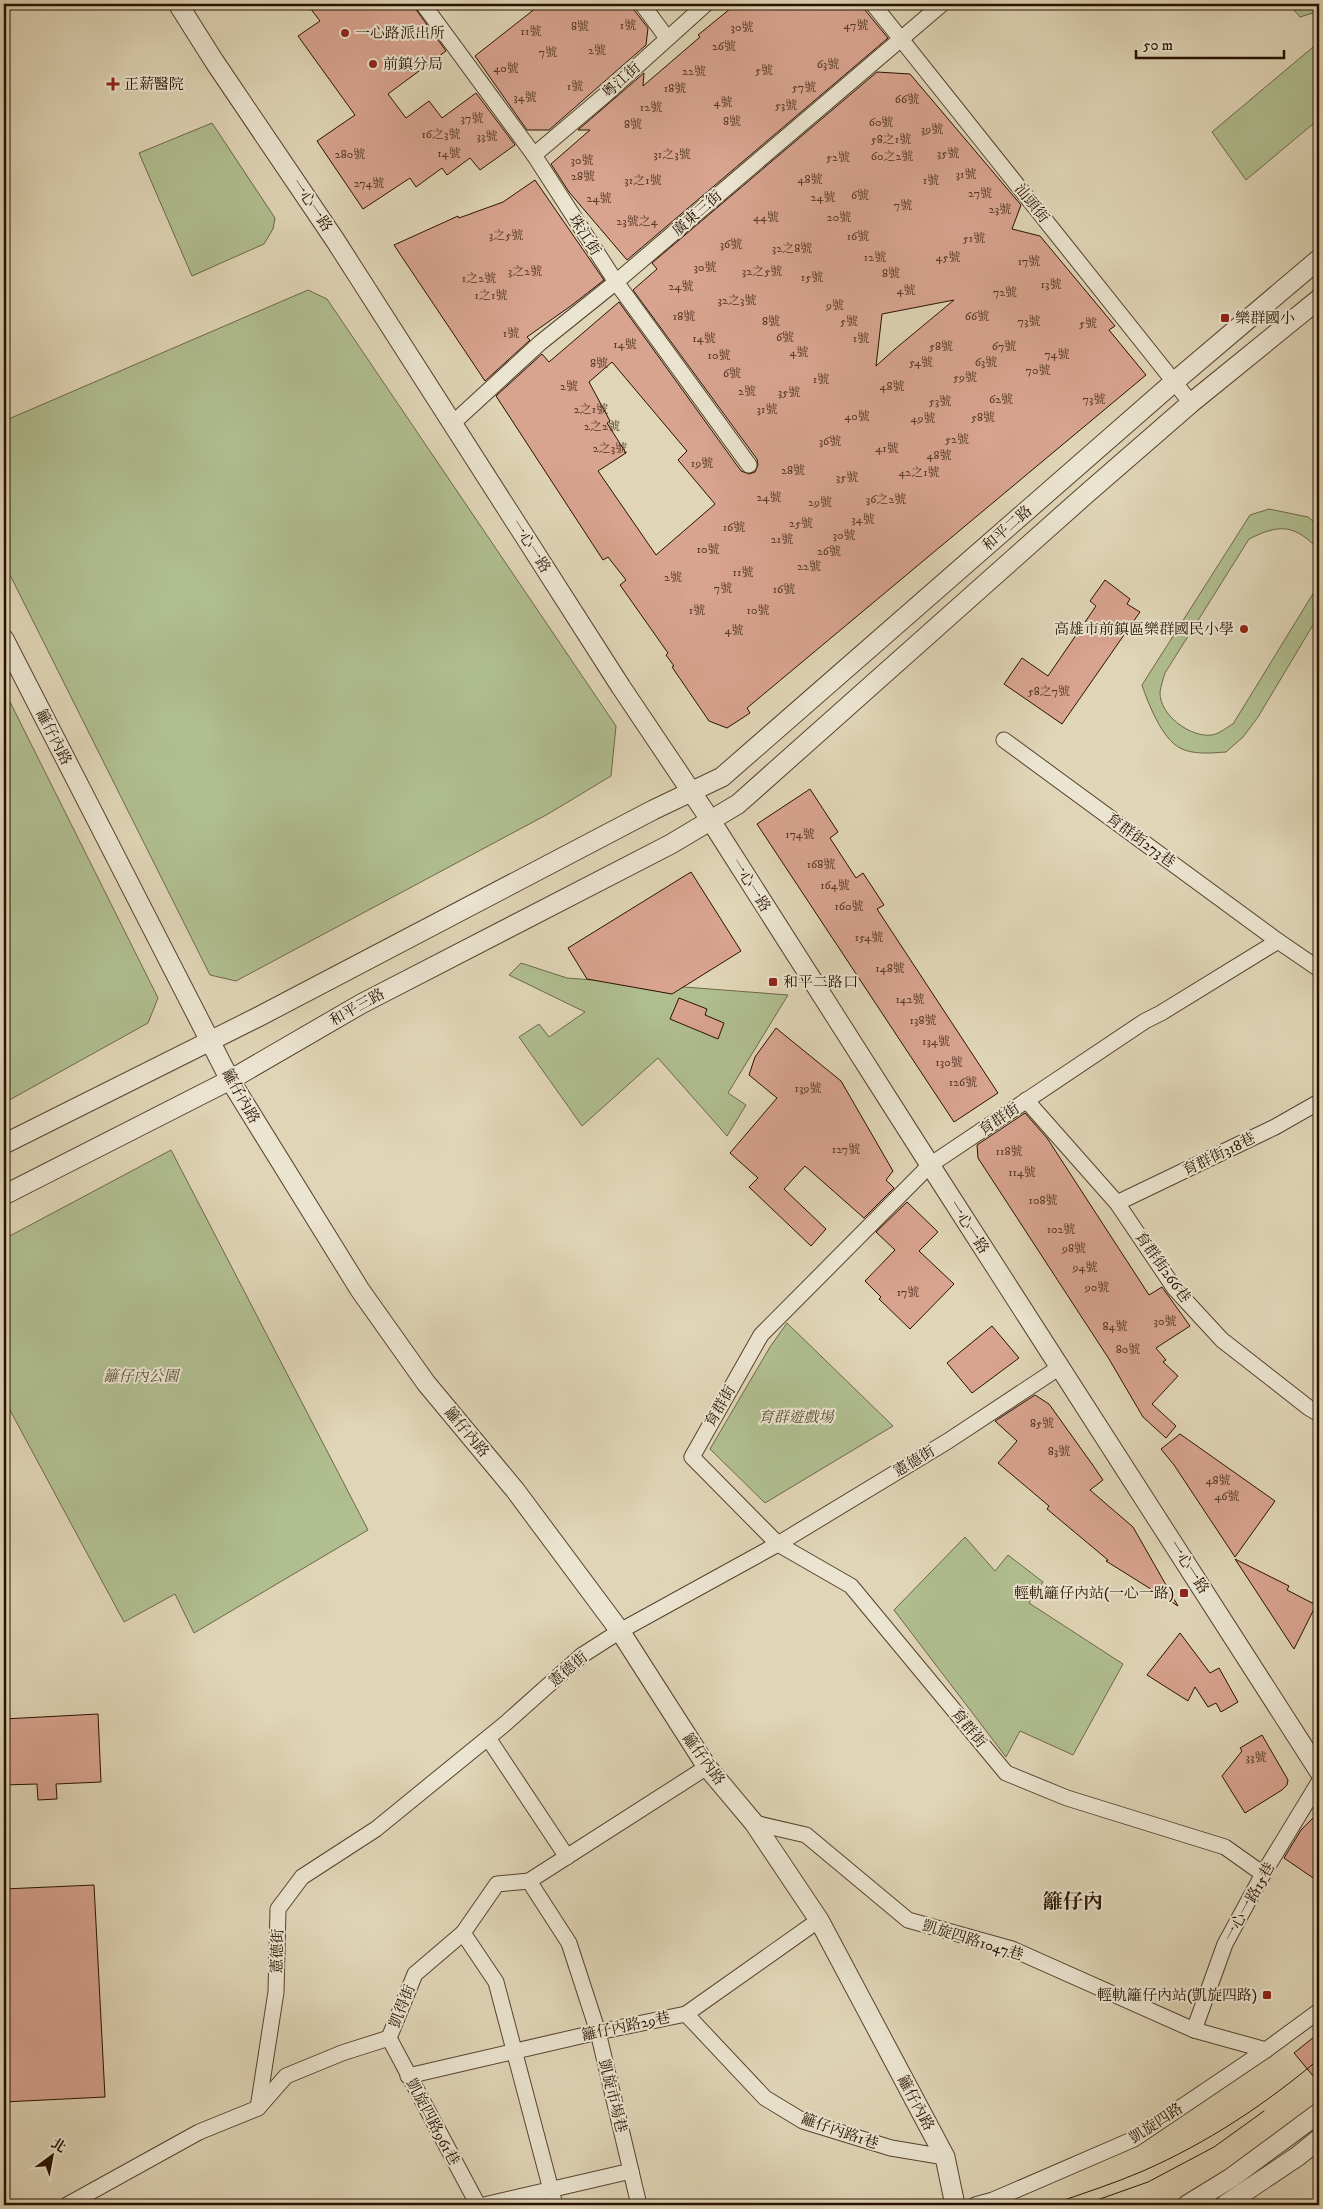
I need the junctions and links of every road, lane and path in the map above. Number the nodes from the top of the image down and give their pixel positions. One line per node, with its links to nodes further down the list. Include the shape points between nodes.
1 (178, 4): 15 (street, 一心一路)
2 (423, 4): 9 (street, 珠江街)
3 (642, 4): 7 (street)
4 (706, 4): 7 (street, 粵江街)
5 (873, 4): 8 (street, 汕頭街)
6 (942, 4): 8 (street, 廣東三街)
7 (668, 38): 9 (street, 粵江街)
8 (902, 40): 11 (street, 廣東三街); 13 (street, 汕頭街)
9 (534, 155): 11 (street, 珠江街)
10 (1319, 259): 13 (street, 和平二路)
11 (616, 282): 15 (street, 廣東三街, via 540,343); 16 (street, 珠江街)
12 (1319, 299): 14 (street, 和平二路)
13 (1174, 382): 14 (street, 汕頭街); 19 (street, 和平二路, via 722,777)
14 (1190, 403): 20 (street, 和平二路, via 738,804)
15 (453, 423): 19 (street, 一心一路, via 621,687)
16 (748, 465)
17 (4, 639): 23 (street, 籬仔內路)
18 (1004, 740): 21 (street, 育群街273巷)
19 (692, 792): 20 (street, 一心一路); 23 (street)
20 (711, 821): 24 (street, 和平三路, via 361,1004); 28 (street, 一心一路)
21 (1278, 941): 22 (street); 25 (street, 育群街, via 1145,1020)
22 (1319, 969)
23 (211, 1039): 24 (street, 籬仔內路); 27 (street)
24 (230, 1080): 29 (street, 和平三路); 34 (street, 籬仔內路, via 360,1290 426,1383 516,1490)
25 (1026, 1100): 28 (street, 育群街); 30 (street, 育群街266巷)
26 (1319, 1102): 30 (street, 育群街318巷, via 1275,1128)
27 (4, 1144)
28 (930, 1165): 31 (street, 一心一路); 33 (street, 育群街, via 761,1335 692,1457)
29 (4, 1195)
30 (1117, 1203): 32 (street, 育群街266巷, via 1175,1289 1222,1340)
31 (1060, 1367): 33 (street, 憲德街, via 948,1441); 37 (street, 一心一路)
32 (1319, 1414)
33 (778, 1544): 34 (street, 憲德街); 41 (street, 育群街, via 850,1586 1006,1774 1067,1798 1225,1847)
34 (620, 1631): 35 (street, 憲德街, via 581,1656); 36 (street, 籬仔內路)
35 (488, 1738): 40 (street); 53 (street, 憲德街, via 376,1829 302,1877 278,1909 276,1992)
36 (707, 1767): 39 (street, 籬仔內路); 40 (street, 凱得街)
37 (1319, 1771)
38 (1319, 1782): 41 (street, 一心一路15巷)
39 (754, 1823): 43 (street, 籬仔內路); 47 (street, 凱旋四路1047巷, via 806,1835 908,1920 1012,1949)
40 (567, 1857): 42 (street, 凱得街)
41 (1263, 1874): 47 (street, 一心一路15巷, via 1225,1944)
42 (529, 1881): 44 (street, 凱得街, via 497,1884); 48 (street, 凱旋市場巷, via 569,1943)
43 (819, 1920): 46 (street, 籬仔內路29巷); 56 (street, 籬仔內路)
44 (463, 1933): 49 (street, 凱得街, via 415,1974); 51 (street, via 496,1982)
45 (1319, 2010): 50 (street, 凱旋四路)
46 (686, 2014): 48 (street, 籬仔內路29巷); 56 (street, 籬仔內路1巷, via 765,2098 803,2121 890,2148)
47 (1194, 2030): 50 (street, 凱旋四路1047巷)
48 (598, 2032): 51 (street, 籬仔內路29巷); 57 (street, 凱旋市場巷)
49 (389, 2038): 52 (street, 凱旋四路961巷); 53 (street, 凱得街, via 286,2076)
50 (1266, 2050): 65 (street, 凱旋四路, via 1134,2139 994,2200)
51 (513, 2053): 52 (street, 籬仔內路29巷); 58 (street)
52 (408, 2076): 60 (street, 凱旋四路961巷)
53 (258, 2108): 59 (street, 凱得街, via 199,2132)
54 (1319, 2113): 66 (street, via 1231,2178)
55 (1319, 2139): 67 (street)
56 (945, 2157): 64 (street, 籬仔內路)
57 (631, 2171): 58 (street); 63 (street, 凱旋市場巷)
58 (552, 2189): 61 (street); 62 (street)
59 (67, 2205)
60 (478, 2205)
61 (484, 2205)
62 (555, 2205)
63 (639, 2205)
64 (954, 2205)
65 (975, 2205)
66 (1187, 2205)
67 (1225, 2205)

